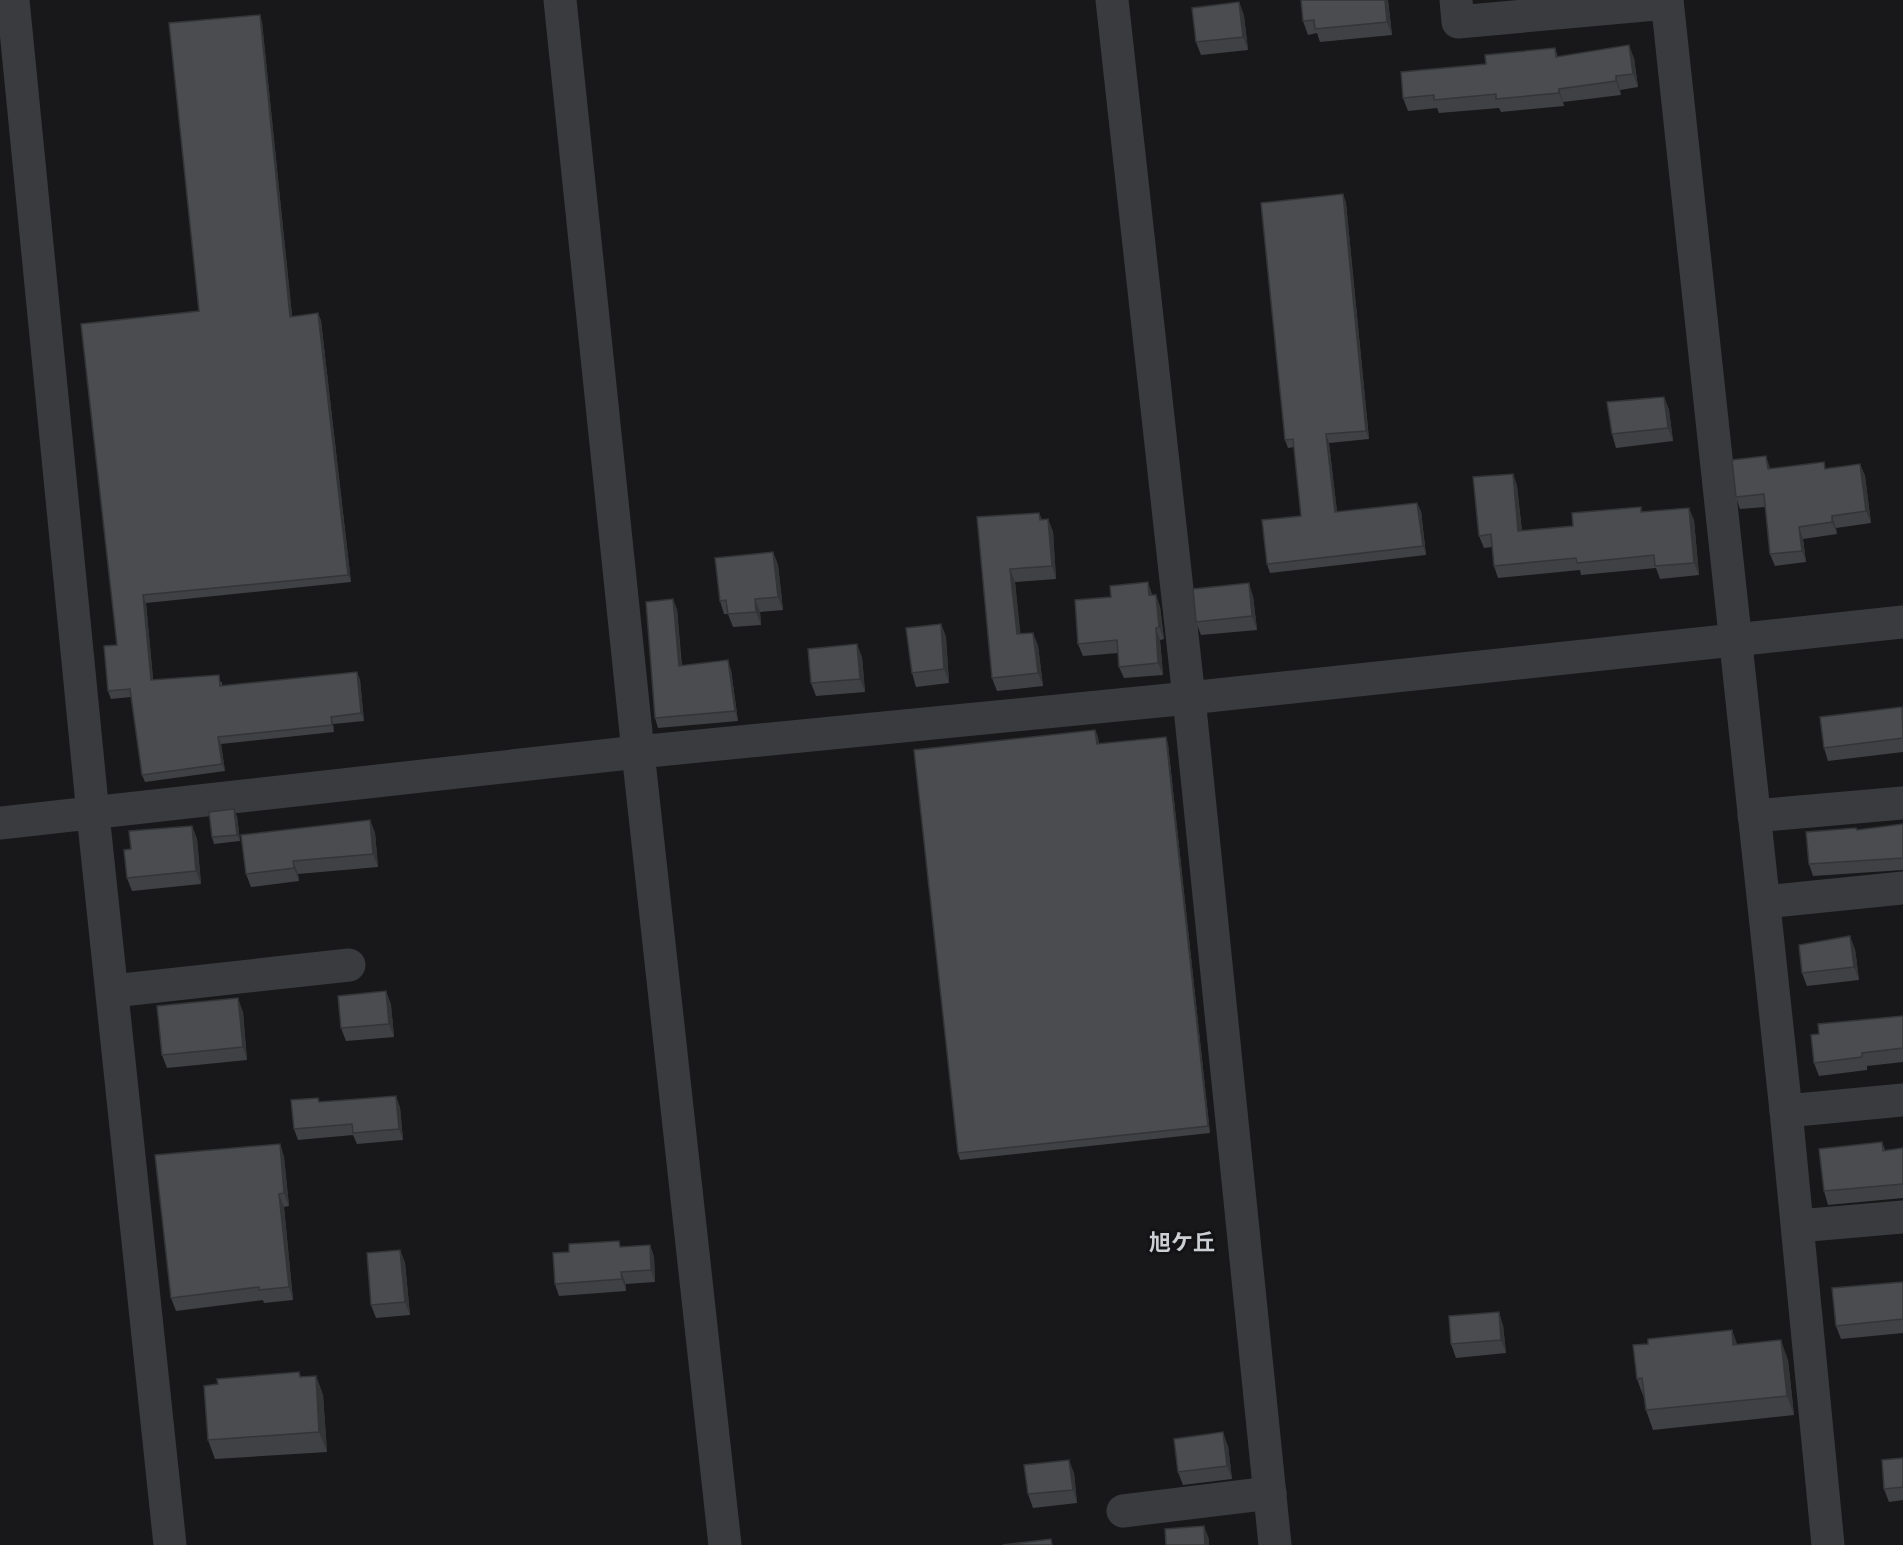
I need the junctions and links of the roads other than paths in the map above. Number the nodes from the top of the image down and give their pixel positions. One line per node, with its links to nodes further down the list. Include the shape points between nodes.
1 (13, 0): 11 (street)
2 (560, 0): 9 (street)
3 (1112, 0): 8 (street)
4 (1456, 0): 5 (street, via 1458,22)
5 (1667, 1): 7 (street)
6 (1903, 622): 7 (street)
7 (1735, 639): 8 (street); 12 (street)
8 (1189, 698): 9 (street); 22 (street)
9 (638, 752): 11 (street); 25 (street)
10 (1903, 803): 12 (street)
11 (93, 814): 13 (street); 17 (street)
12 (1754, 816): 15 (street)
13 (0, 823)
14 (1903, 888): 15 (street)
15 (1764, 902): 19 (street)
16 (349, 965): 17 (street)
17 (113, 991): 24 (street)
18 (1903, 1100): 19 (street)
19 (1786, 1111): 21 (street)
20 (1903, 1216): 21 (street)
21 (1798, 1226): 27 (street)
22 (1270, 1493): 23 (street); 26 (street)
23 (1123, 1511)
24 (170, 1545)
25 (725, 1545)
26 (1275, 1545)
27 (1828, 1545)

